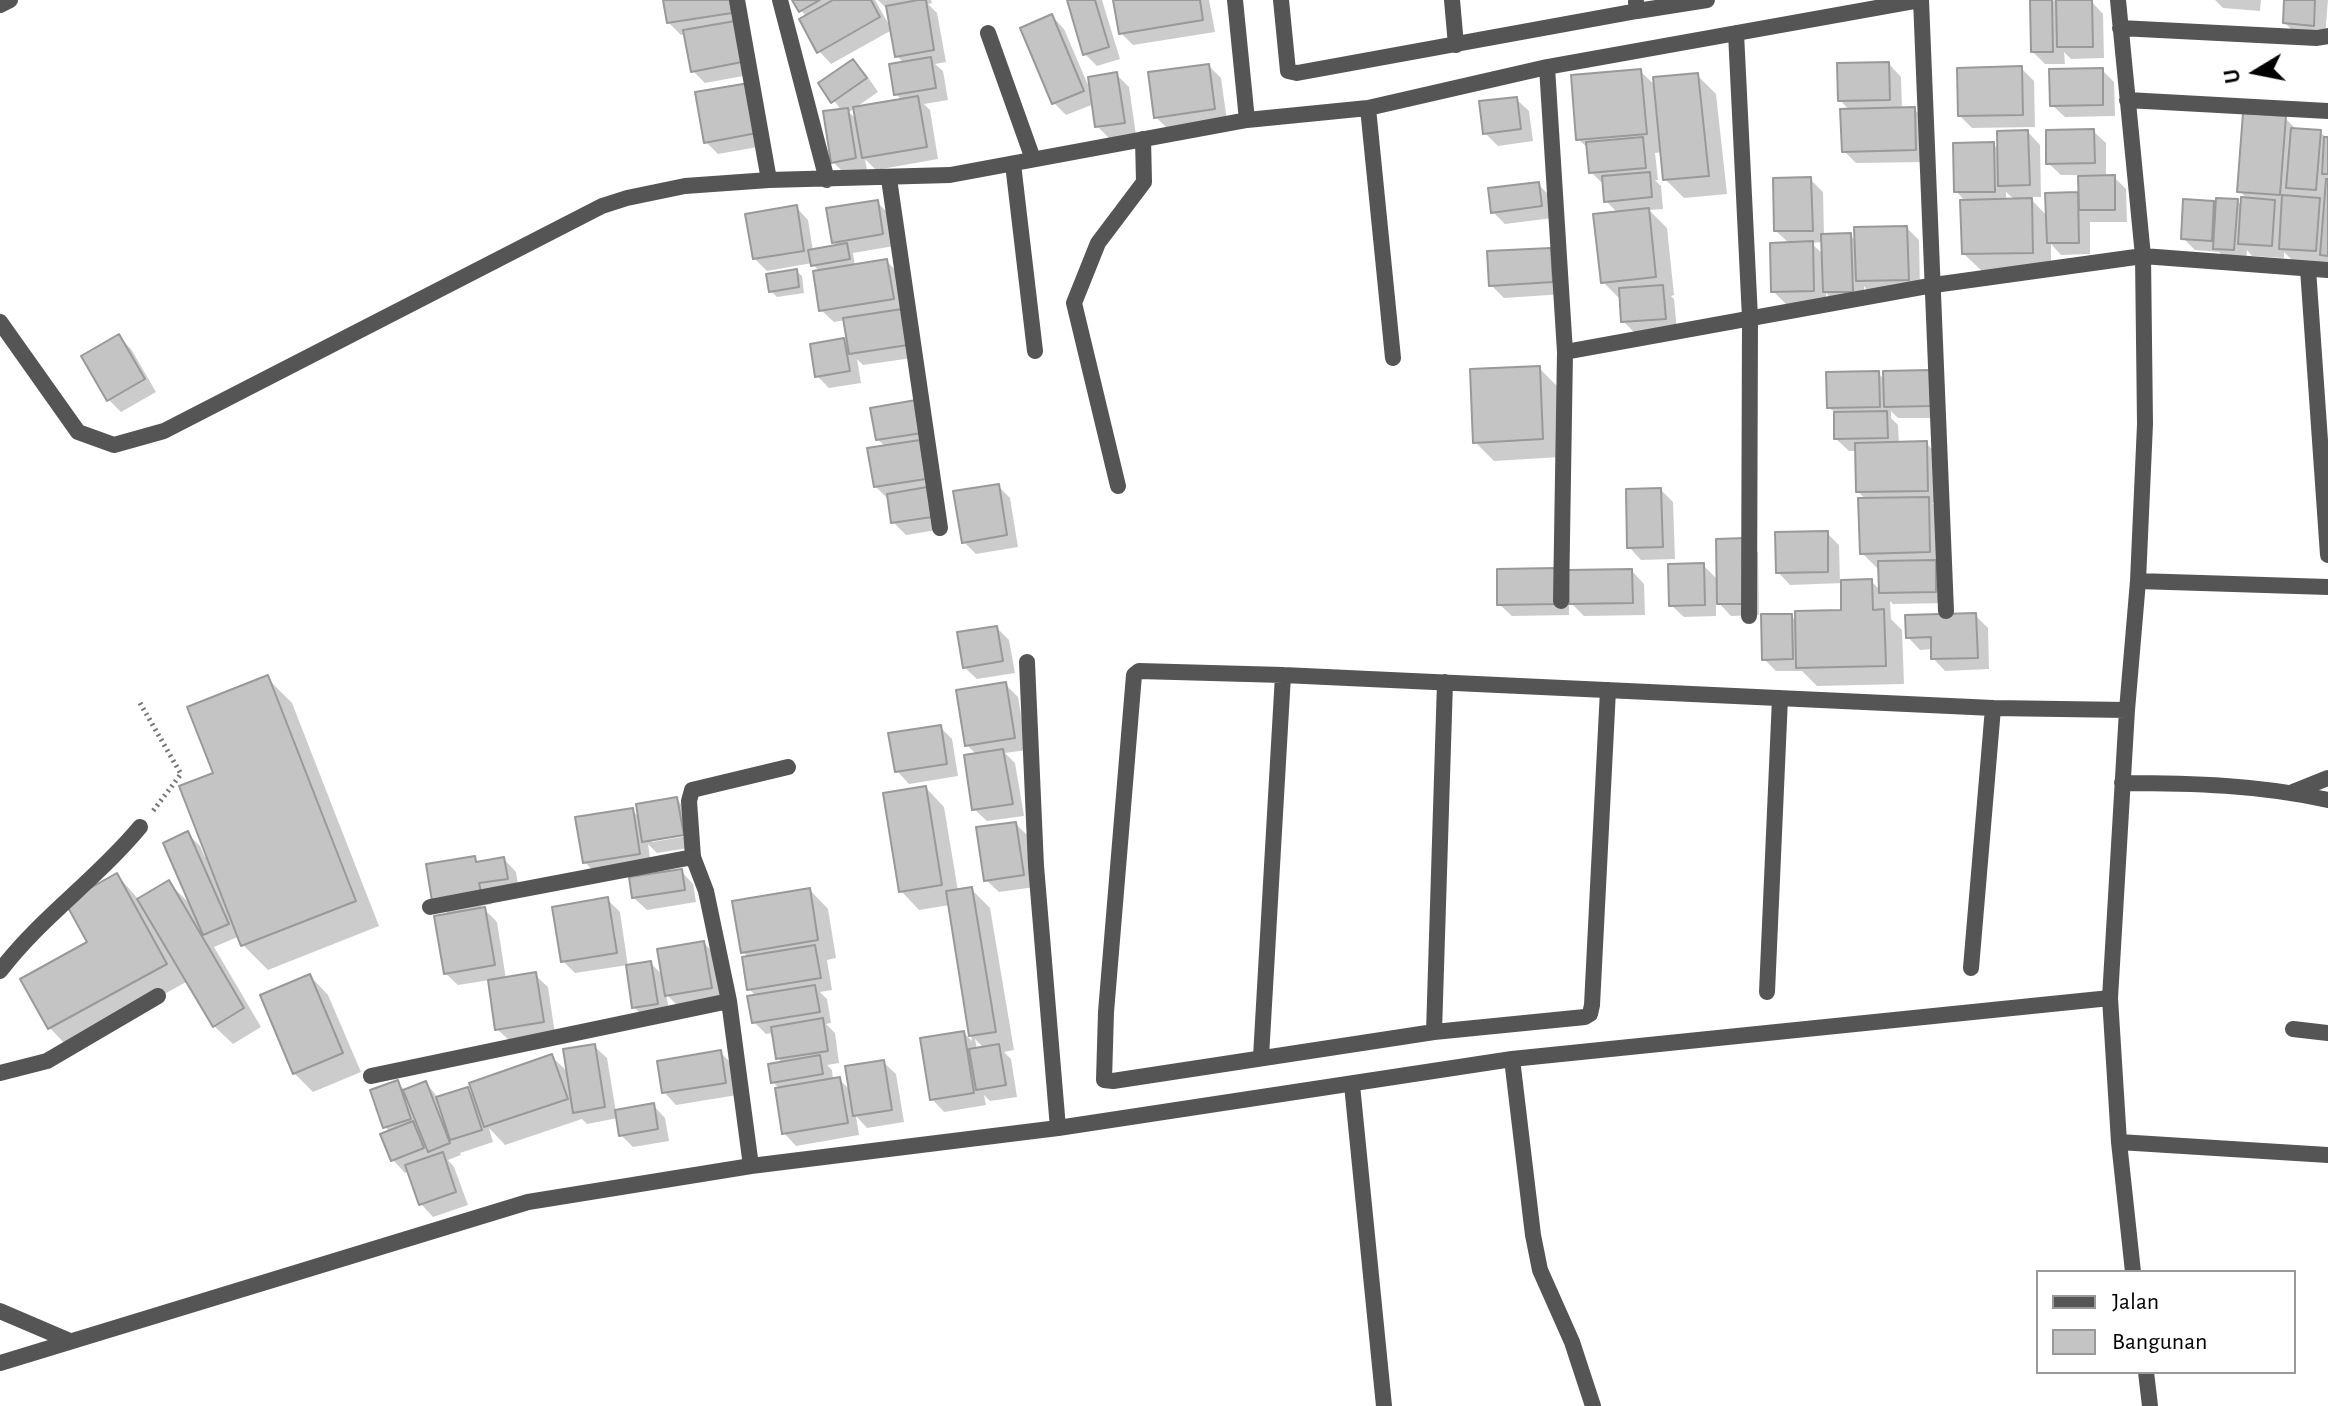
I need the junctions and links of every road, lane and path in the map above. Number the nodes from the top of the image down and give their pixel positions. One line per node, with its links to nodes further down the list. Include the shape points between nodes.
1 (10, 0): 9 (street)
2 (737, 0): 25 (street)
3 (780, 0): 26 (street)
4 (1235, 0): 20 (street)
5 (1281, 0): 15 (street, via 1290,72)
6 (1452, 0): 15 (street)
7 (1707, 0): 10 (street)
8 (2118, 0): 11 (street)
9 (0, 5)
10 (1636, 6): 15 (street)
11 (2120, 28): 14 (street); 17 (street)
12 (988, 33): 22 (street)
13 (1736, 33): 16 (street); 30 (street, via 1921,0); 31 (street)
14 (2328, 36)
15 (1456, 45)
16 (1547, 67): 18 (street); 34 (street)
17 (2127, 100): 19 (street); 27 (street)
18 (1368, 108): 20 (street); 35 (street)
19 (2328, 111)
20 (1247, 120): 21 (street)
21 (1143, 139): 22 (street); 36 (street, via 1144,182 1098,243 1074,303)
22 (1033, 159): 23 (street)
23 (1013, 164): 24 (street); 33 (street)
24 (889, 179): 26 (street); 37 (street)
25 (769, 180): 26 (street); 32 (street, via 685,186 602,206 164,431 114,445 78,432)
26 (827, 180)
27 (2143, 256): 28 (street); 30 (street); 39 (street, via 2145,424)
28 (2308, 269): 29 (street); 38 (street)
29 (2328, 270)
30 (1934, 285): 31 (street); 42 (street)
31 (1750, 318): 34 (street); 43 (street)
32 (0, 322)
33 (1035, 351)
34 (1565, 352): 41 (street)
35 (1393, 358)
36 (1118, 486)
37 (940, 528)
38 (2328, 555)
39 (2138, 581): 40 (street); 51 (street)
40 (2328, 587)
41 (1561, 601)
42 (1946, 611)
43 (1749, 616)
44 (1027, 662): 74 (street, via 1038,896)
45 (1283, 675): 46 (street); 69 (street); 69 (street, via 1142,670 1134,675 1103,1078 1113,1081)
46 (1445, 682): 47 (street); 67 (street)
47 (1608, 690): 48 (street); 67 (street, via 1592,1011 1585,1017)
48 (1780, 698): 50 (street); 62 (street)
49 (140, 703): 57 (path, via 181,774)
50 (1993, 708): 51 (street); 60 (street)
51 (2127, 710): 54 (street)
52 (788, 767): 58 (street, via 692,790)
53 (2328, 778): 55 (street)
54 (2122, 783): 55 (street, via 2206,783); 64 (street)
55 (2293, 792): 56 (street)
56 (2328, 800)
57 (140, 827): 61 (street)
58 (693, 857): 59 (street); 65 (street, via 706,891)
59 (430, 907)
60 (1971, 968)
61 (0, 971)
62 (1767, 992)
63 (158, 996): 71 (street, via 47,1061)
64 (2110, 998): 70 (street); 75 (street)
65 (729, 1001): 72 (street); 77 (street)
66 (2293, 1029): 68 (street)
67 (1434, 1032): 69 (street)
68 (2328, 1033)
69 (1261, 1057)
70 (1512, 1059): 73 (street); 84 (street, via 1540,1270)
71 (0, 1073)
72 (371, 1076)
73 (1352, 1085): 74 (street); 83 (street)
74 (1058, 1128): 77 (street)
75 (2119, 1142): 76 (street); 78 (street)
76 (2328, 1155)
77 (751, 1166): 80 (street, via 528,1202)
78 (2133, 1270)
79 (0, 1311): 80 (street)
80 (70, 1341): 81 (street)
81 (0, 1363)
82 (2146, 1374): 85 (street)
83 (1384, 1406)
84 (1593, 1406)
85 (2150, 1406)

